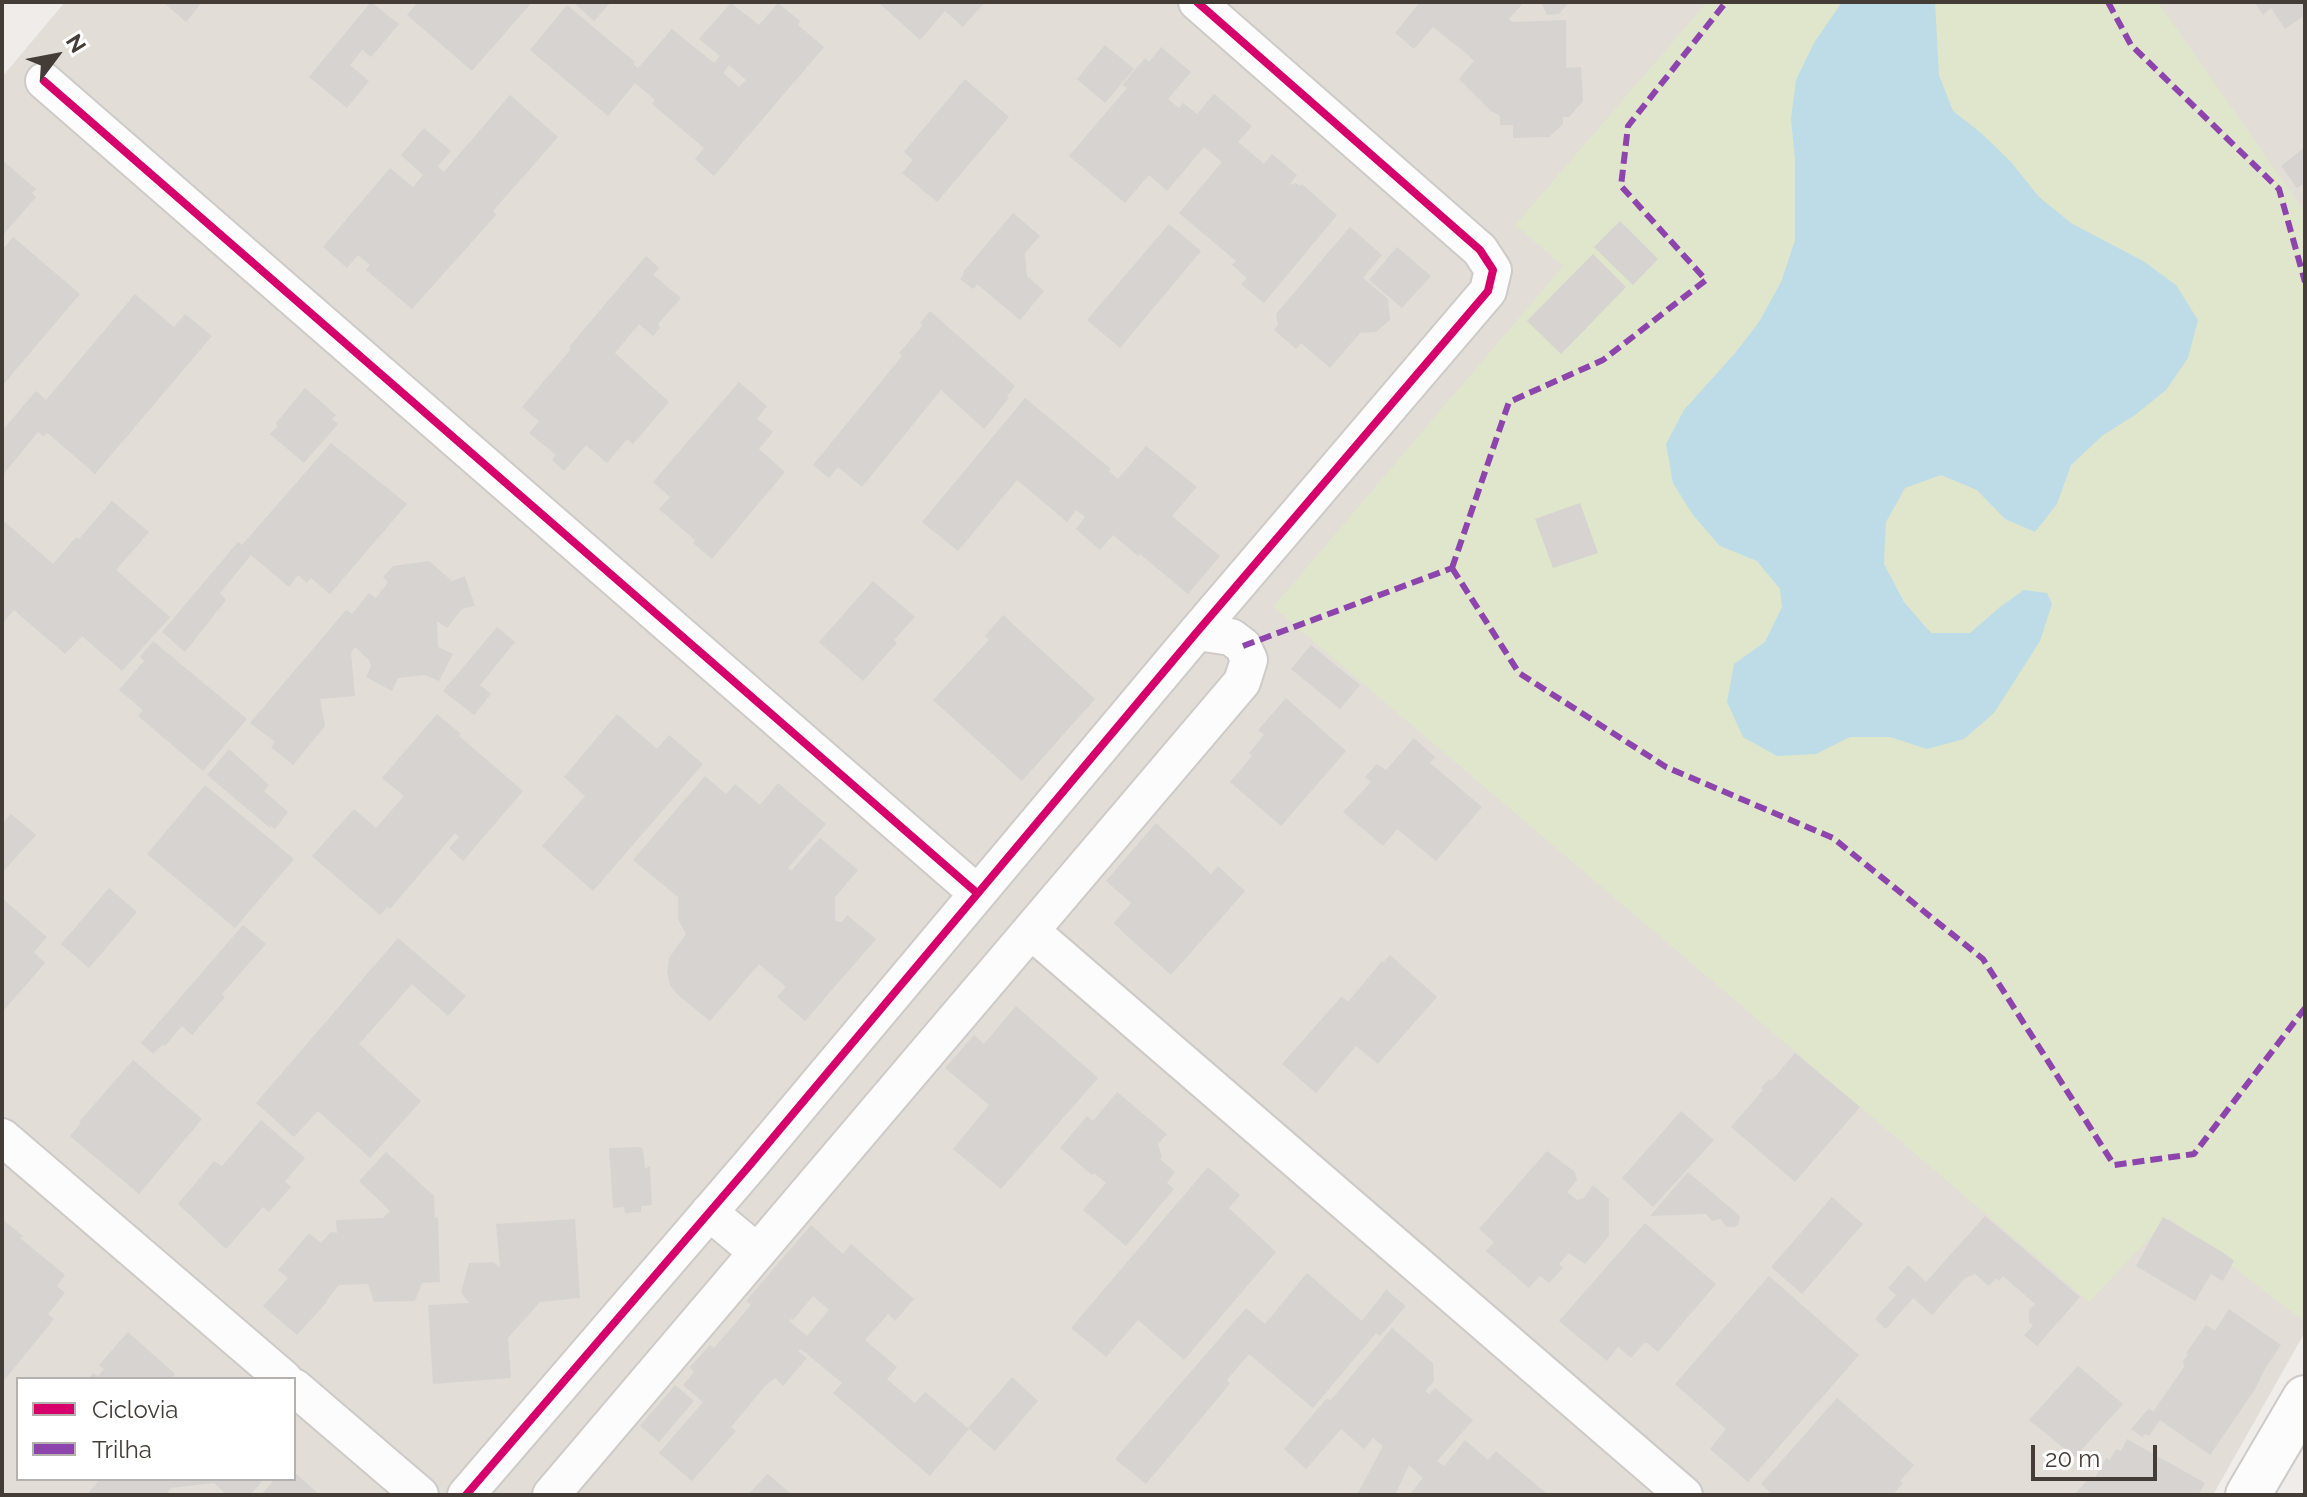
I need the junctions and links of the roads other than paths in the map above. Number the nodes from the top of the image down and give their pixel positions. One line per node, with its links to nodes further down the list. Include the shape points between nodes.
1 (1197, 2): 3 (street, via 1480,250 1493,270 1488,291)
2 (44, 81): 4 (street)
3 (1197, 632): 4 (street); 5 (street, via 1231,637 1243,646 1249,660 1242,682)
4 (977, 893): 7 (street)
5 (1031, 931): 8 (street); 15 (street)
6 (2, 1137): 9 (street)
7 (709, 1212): 8 (street); 13 (street)
8 (757, 1252): 14 (street)
9 (282, 1377)
10 (296, 1389): 12 (street)
11 (2305, 1398): 16 (street)
12 (420, 1495)
13 (466, 1495)
14 (551, 1495)
15 (1684, 1495)
16 (2248, 1495)

